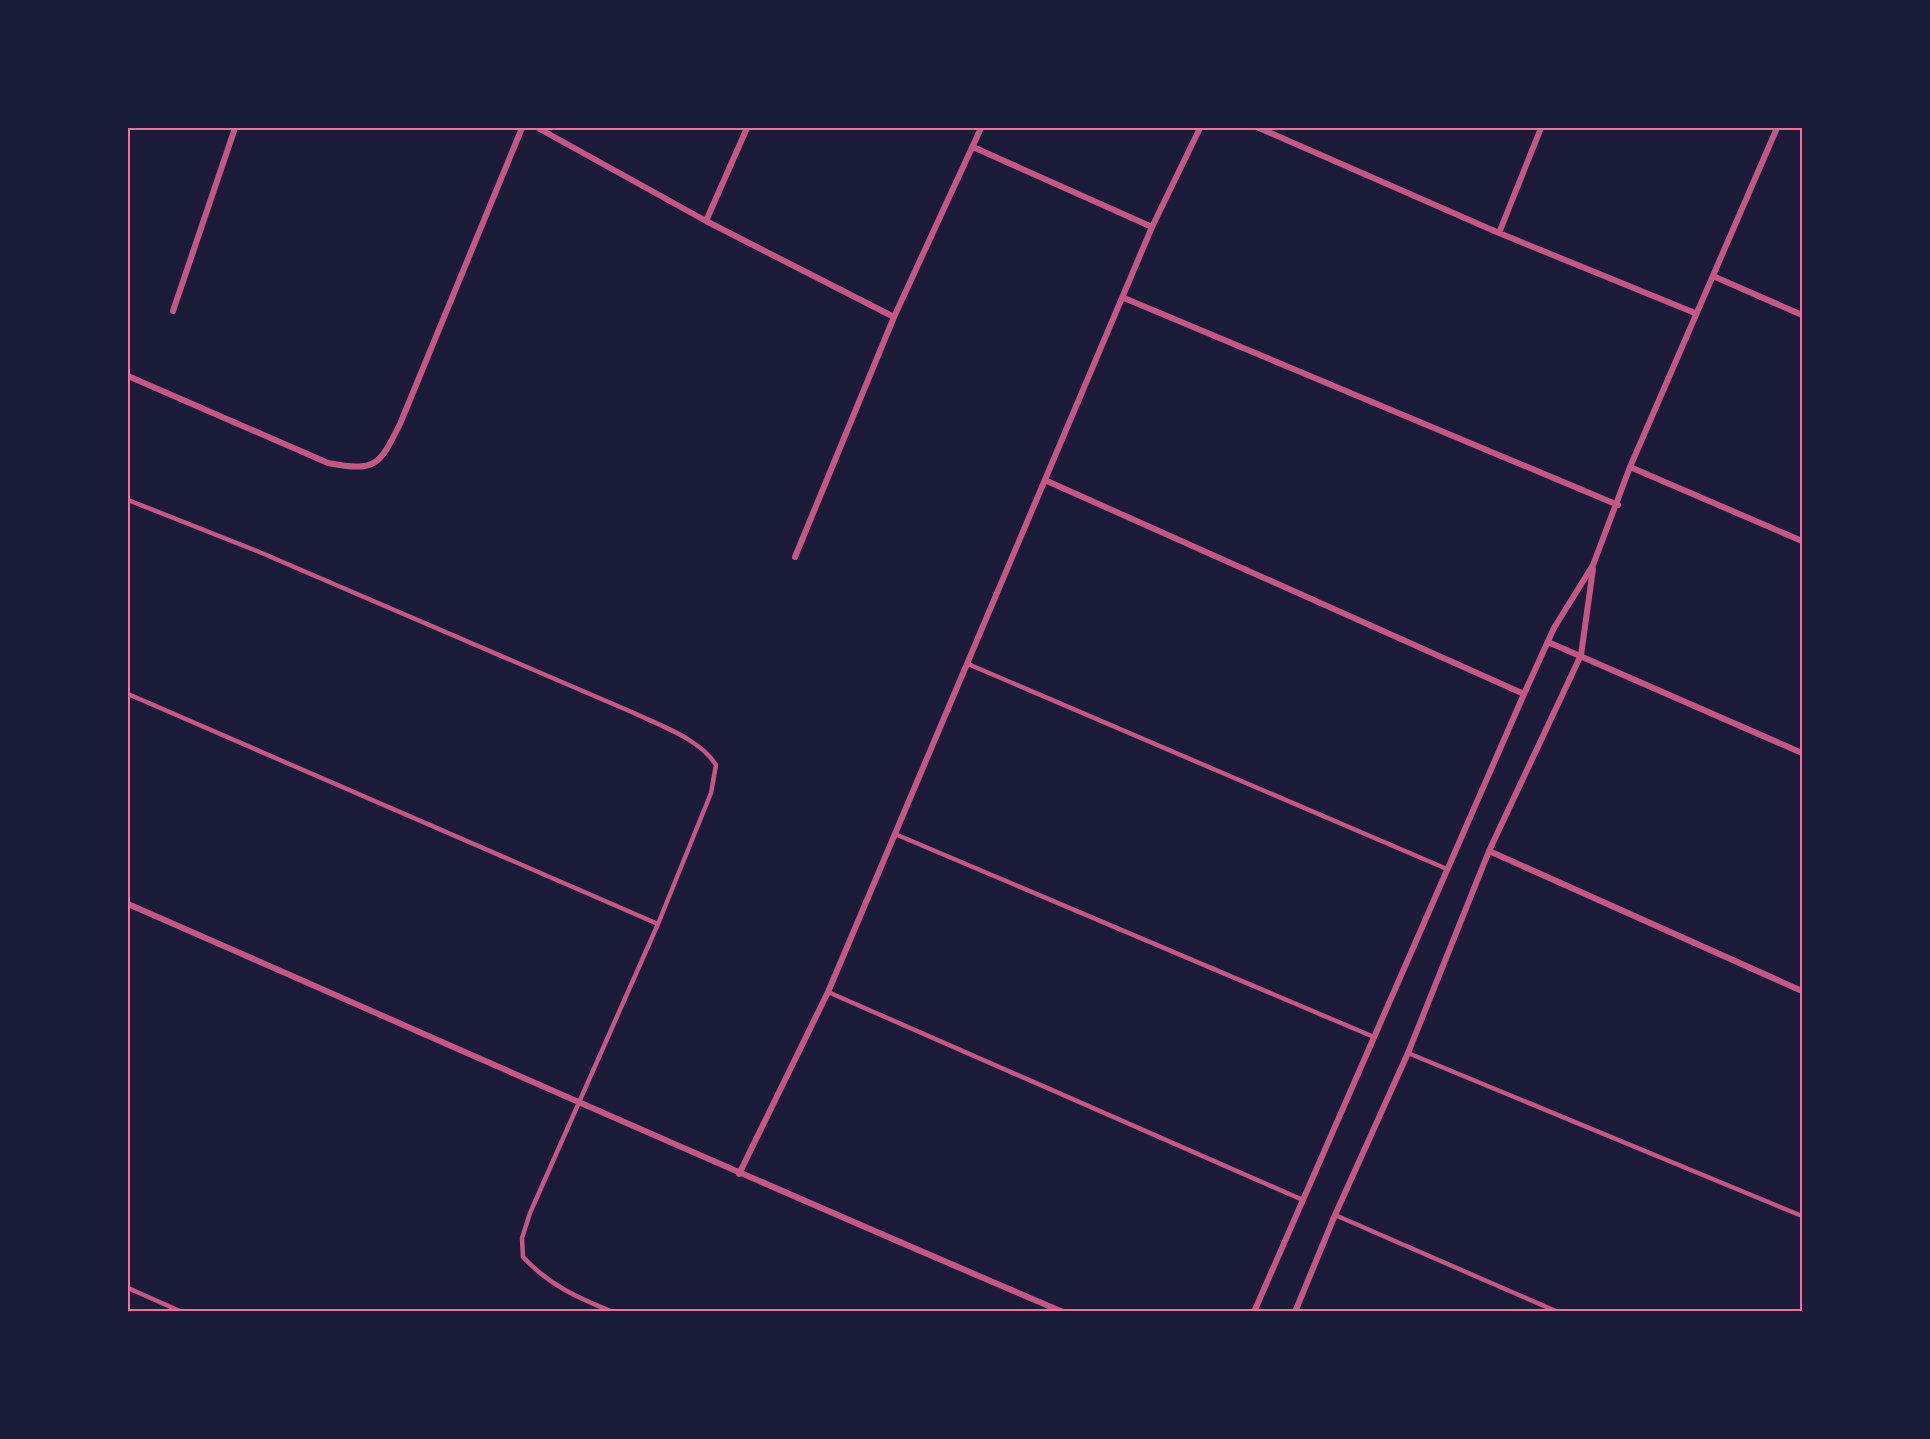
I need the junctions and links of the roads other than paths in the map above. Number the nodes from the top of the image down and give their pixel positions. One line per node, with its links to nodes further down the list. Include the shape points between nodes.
1 (235, 128): 16 (street)
2 (522, 128): 20 (street, via 400,424 385,453 360,469 328,463)
3 (538, 128): 11 (street)
4 (747, 128): 11 (street)
5 (981, 128): 10 (street)
6 (1200, 128): 12 (street)
7 (1259, 128): 13 (street)
8 (1541, 128): 13 (street)
9 (1777, 128): 14 (street)
10 (973, 147): 12 (street); 19 (street)
11 (706, 221): 19 (street)
12 (1152, 227): 15 (street)
13 (1498, 233): 17 (street)
14 (1713, 276): 17 (street); 18 (street)
15 (1124, 298): 22 (street); 24 (street)
16 (173, 311)
17 (1695, 313): 21 (street)
18 (1803, 315)
19 (894, 317): 26 (street)
20 (128, 376)
21 (1630, 466): 24 (street); 25 (street)
22 (1047, 481): 30 (street); 32 (street)
23 (128, 500): 38 (lane, via 634,713 680,735 712,758 716,774 711,793)
24 (1618, 505): 27 (street)
25 (1803, 541)
26 (795, 557)
27 (1593, 565): 28 (street); 29 (street)
28 (1548, 642): 29 (street); 32 (street)
29 (1581, 656): 33 (street); 35 (street)
30 (968, 664): 34 (street); 36 (lane)
31 (128, 694): 38 (lane)
32 (1524, 694): 36 (street)
33 (1803, 753)
34 (895, 834): 40 (street); 41 (lane)
35 (1489, 851): 39 (street); 42 (street)
36 (1447, 869): 41 (street)
37 (128, 904): 43 (street)
38 (658, 924): 43 (lane)
39 (1803, 991)
40 (828, 992): 44 (street); 45 (lane)
41 (1374, 1037): 45 (street)
42 (1408, 1053): 46 (street); 47 (lane)
43 (580, 1102): 44 (street); 50 (lane, via 530,1213 522,1238 523,1257 549,1282)
44 (739, 1174): 51 (street)
45 (1304, 1200): 52 (street)
46 (1335, 1215): 53 (street); 54 (lane)
47 (1803, 1216)
48 (128, 1288): 49 (lane)
49 (182, 1311)
50 (613, 1311)
51 (1064, 1311)
52 (1254, 1311)
53 (1295, 1311)
54 (1558, 1311)

